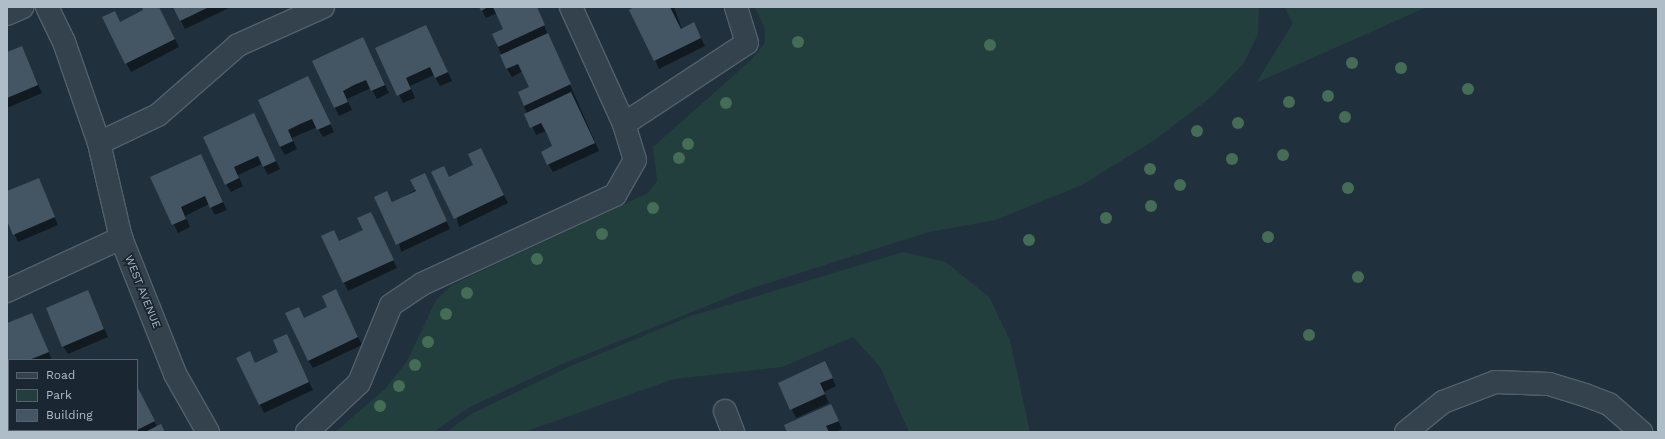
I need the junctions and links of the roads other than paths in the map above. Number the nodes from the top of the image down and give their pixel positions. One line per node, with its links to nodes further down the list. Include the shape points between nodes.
1 (23, 7): 6 (street)
2 (47, 7): 8 (street, WEST AVENUE, via 64,42)
3 (324, 7): 8 (street, via 238,45 158,115)
4 (571, 7): 7 (street)
5 (736, 7): 7 (street, via 746,43)
6 (7, 14)
7 (624, 124): 13 (street, via 635,160 615,195 422,284 390,305 359,383)
8 (99, 143): 9 (street, WEST AVENUE)
9 (121, 238): 10 (street); 12 (street, WEST AVENUE, via 175,374)
10 (7, 291)
11 (725, 411): 14 (street)
12 (208, 432)
13 (307, 432)
14 (733, 432)
15 (1406, 432): 16 (street, via 1443,402 1496,382 1549,384 1585,395 1609,404)
16 (1641, 432)

